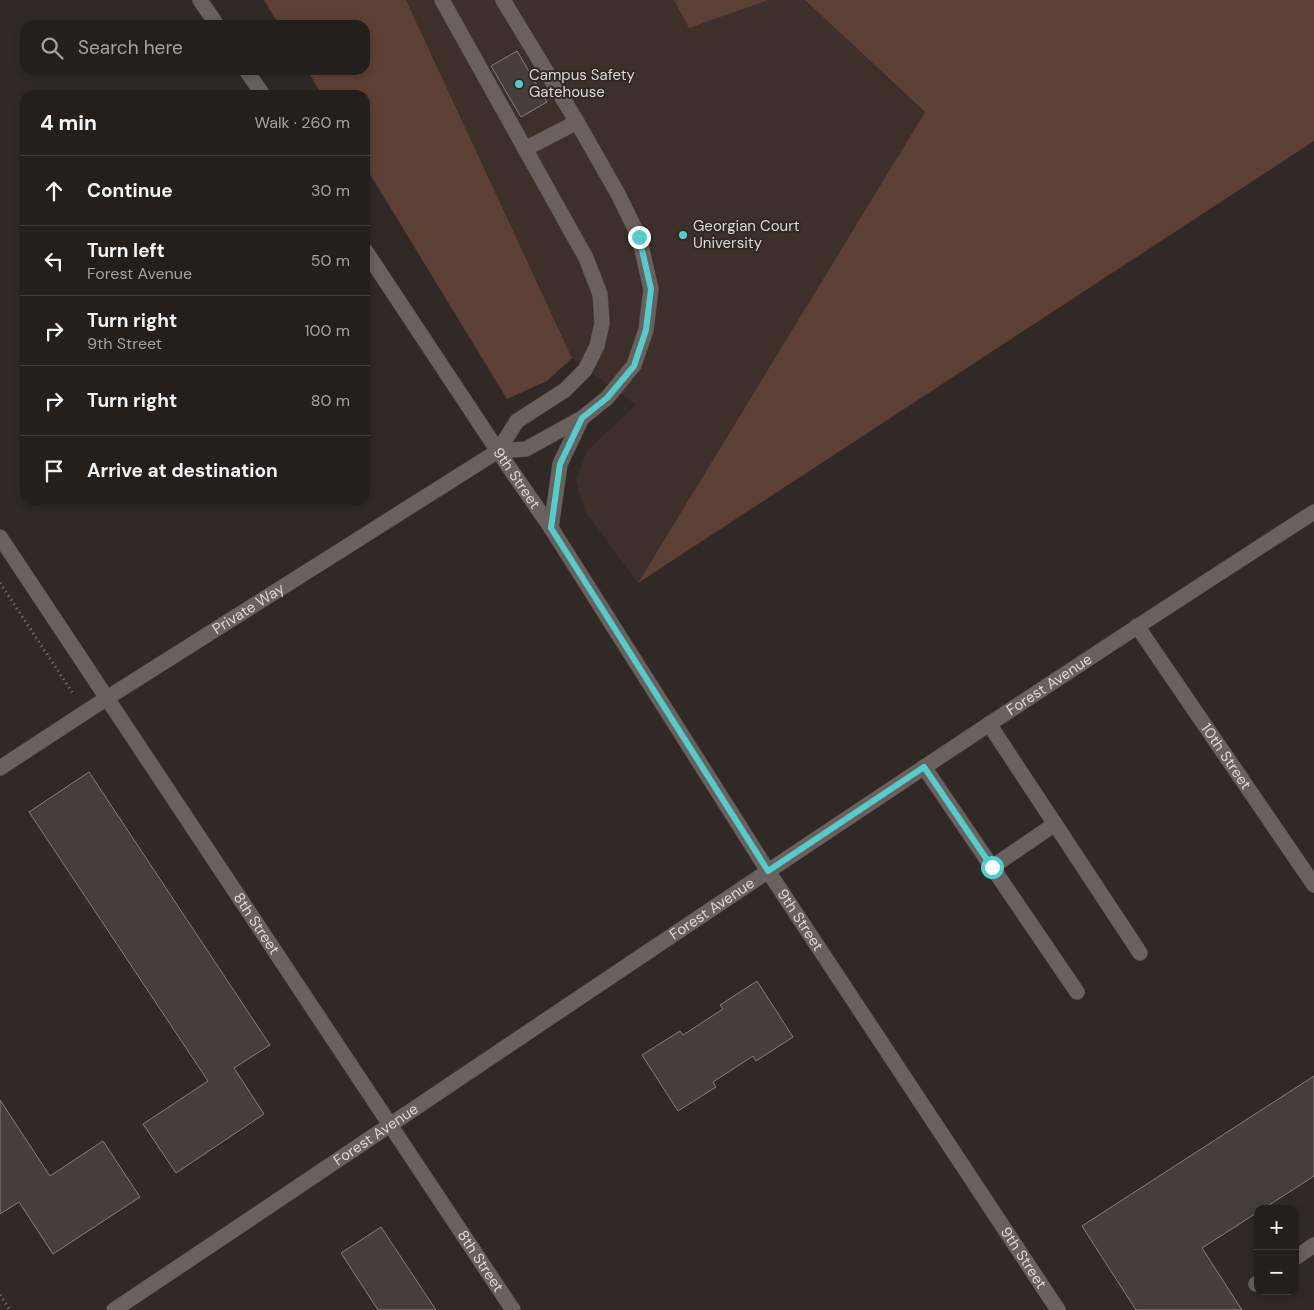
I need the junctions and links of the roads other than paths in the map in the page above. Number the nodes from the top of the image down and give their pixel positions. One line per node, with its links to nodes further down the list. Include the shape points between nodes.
1 (200, 0): 4 (street)
2 (442, 0): 8 (street)
3 (503, 0): 7 (street)
4 (214, 20)
5 (249, 75): 6 (street)
6 (260, 90)
7 (577, 122): 8 (street); 10 (street, via 639,237 651,289 646,330 634,366 607,398)
8 (525, 149): 11 (street, via 586,258 600,294 602,323 585,370 565,390 517,422)
9 (370, 258): 11 (street, 9th Street)
10 (582, 418): 11 (street, via 526,449); 13 (street, via 560,464)
11 (498, 451): 13 (street, 9th Street); 16 (street, Private Way)
12 (1314, 512): 15 (street, Forest Avenue)
13 (551, 528): 23 (street, 9th Street)
14 (0, 537): 16 (street, 8th Street)
15 (1137, 626): 17 (street, Forest Avenue); 22 (street, 10th Street)
16 (107, 698): 19 (street, Private Way); 27 (street, 8th Street)
17 (989, 724): 18 (street, Forest Avenue); 20 (street)
18 (924, 767): 21 (street); 23 (street, Forest Avenue)
19 (0, 768)
20 (1054, 824): 21 (street); 25 (street)
21 (992, 867): 26 (street)
22 (1310, 870): 24 (street, 10th Street)
23 (768, 871): 27 (street, Forest Avenue); 32 (street, 9th Street)
24 (1314, 885)
25 (1140, 954)
26 (1077, 992)
27 (390, 1126): 30 (street, Forest Avenue); 31 (street, 8th Street)
28 (1314, 1245): 29 (street)
29 (1299, 1255)
30 (114, 1310)
31 (513, 1310)
32 (1058, 1310)

